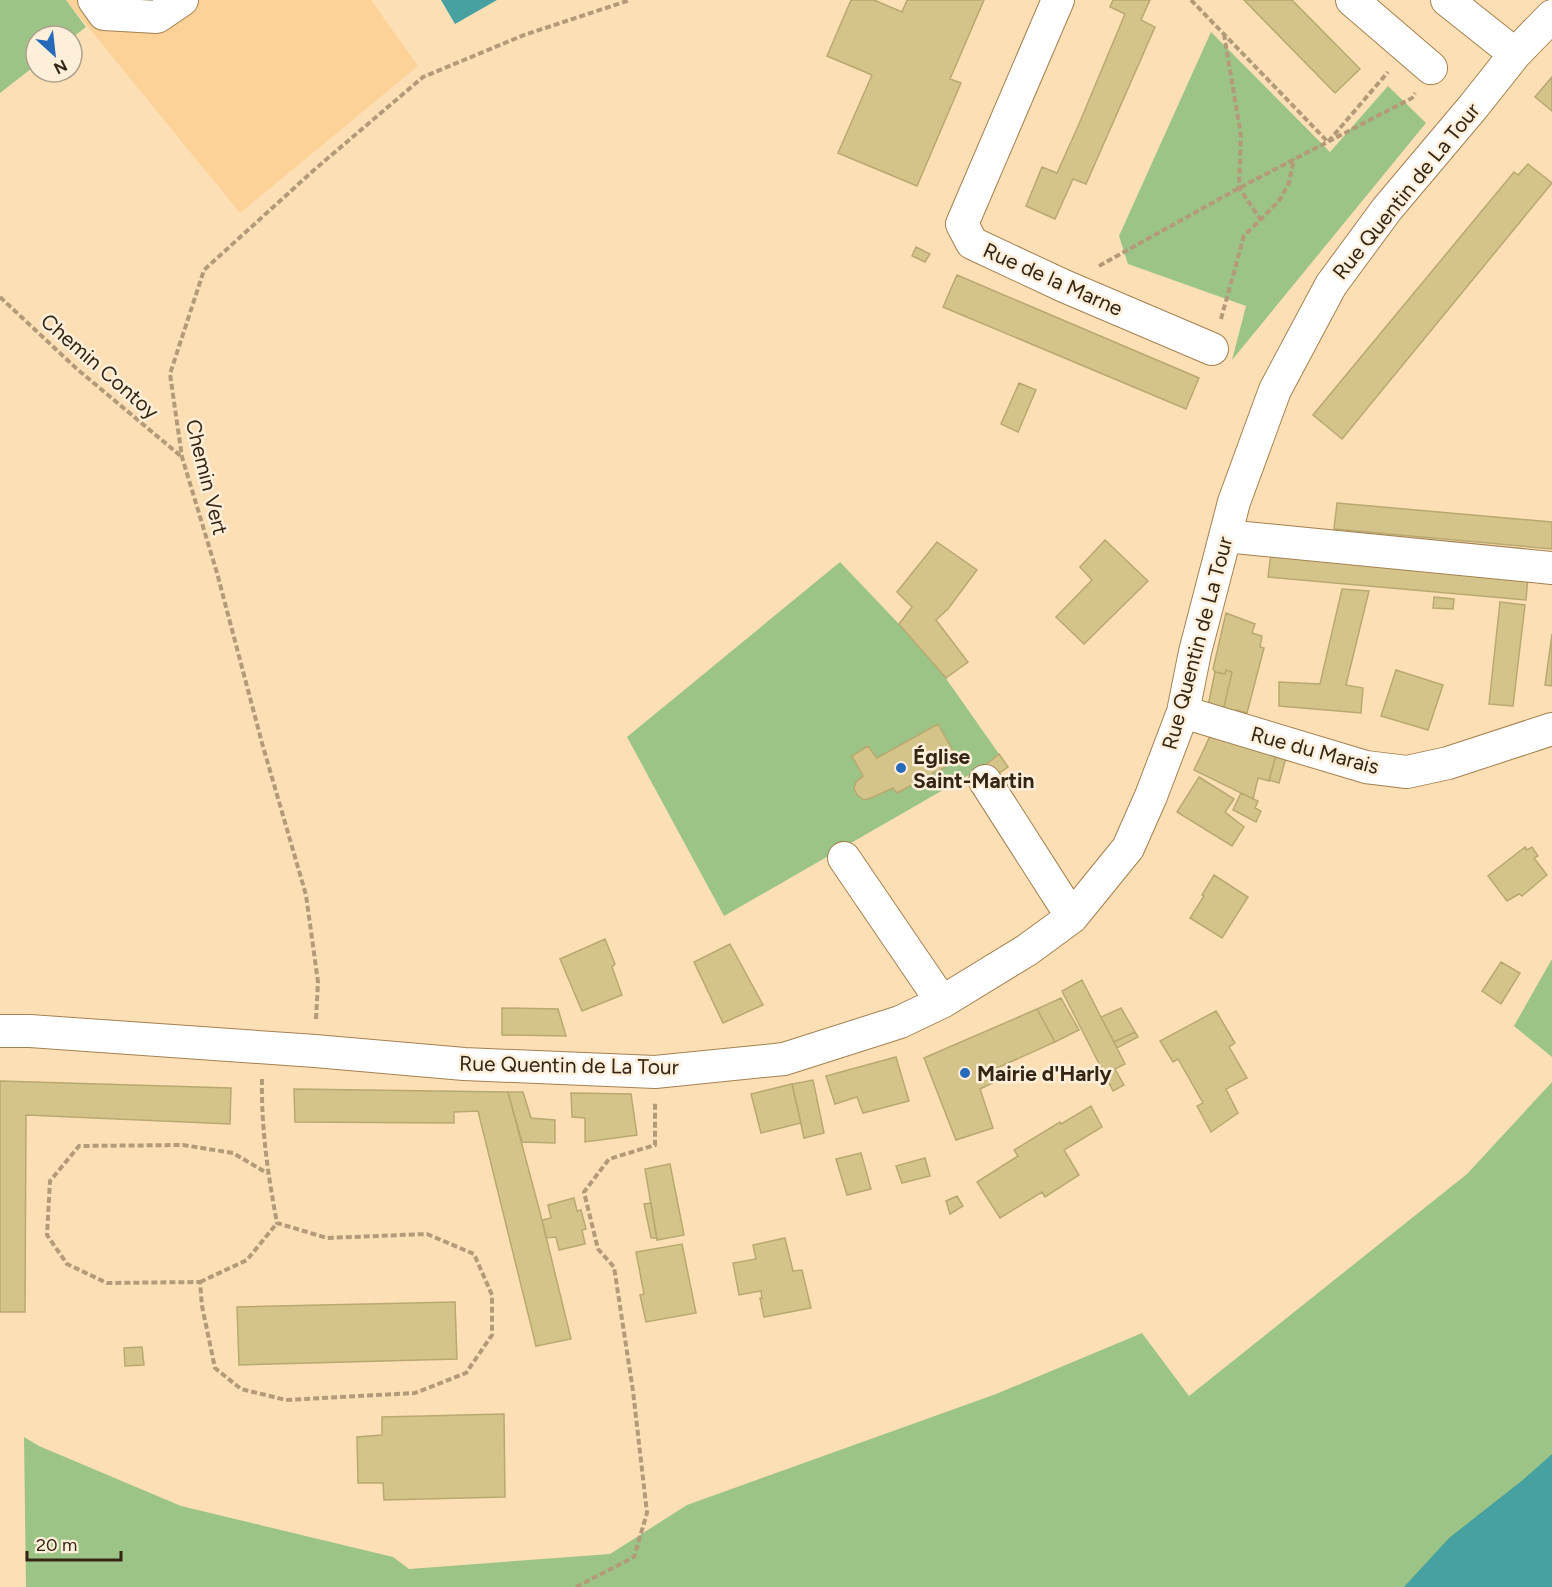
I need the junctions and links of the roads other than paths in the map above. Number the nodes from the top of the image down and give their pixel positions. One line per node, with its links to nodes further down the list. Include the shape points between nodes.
1 (94, 0): 2 (street, via 104,14 157,17)
2 (182, 0)
3 (1058, 0): 9 (street, Rue de la Marne, via 962,224 972,243)
4 (1352, 0): 8 (street)
5 (1447, 0): 7 (street)
6 (1552, 16): 7 (street, Rue Quentin de La Tour)
7 (1515, 54): 10 (street, Rue Quentin de La Tour, via 1387,209 1331,285 1275,390 1234,502)
8 (1431, 68)
9 (1212, 349)
10 (1226, 536): 11 (street); 12 (street, Rue Quentin de La Tour)
11 (1552, 568)
12 (1183, 712): 13 (street, Rue du Marais, via 1366,767 1407,772 1448,763); 16 (street, Rue Quentin de La Tour, via 1128,848)
13 (1552, 729)
14 (985, 781): 16 (street)
15 (844, 858): 17 (street)
16 (1072, 917): 17 (street, Rue Quentin de La Tour)
17 (942, 1002): 18 (street, Rue Quentin de La Tour, via 900,1022 784,1059 654,1072 464,1064)
18 (0, 1031)

